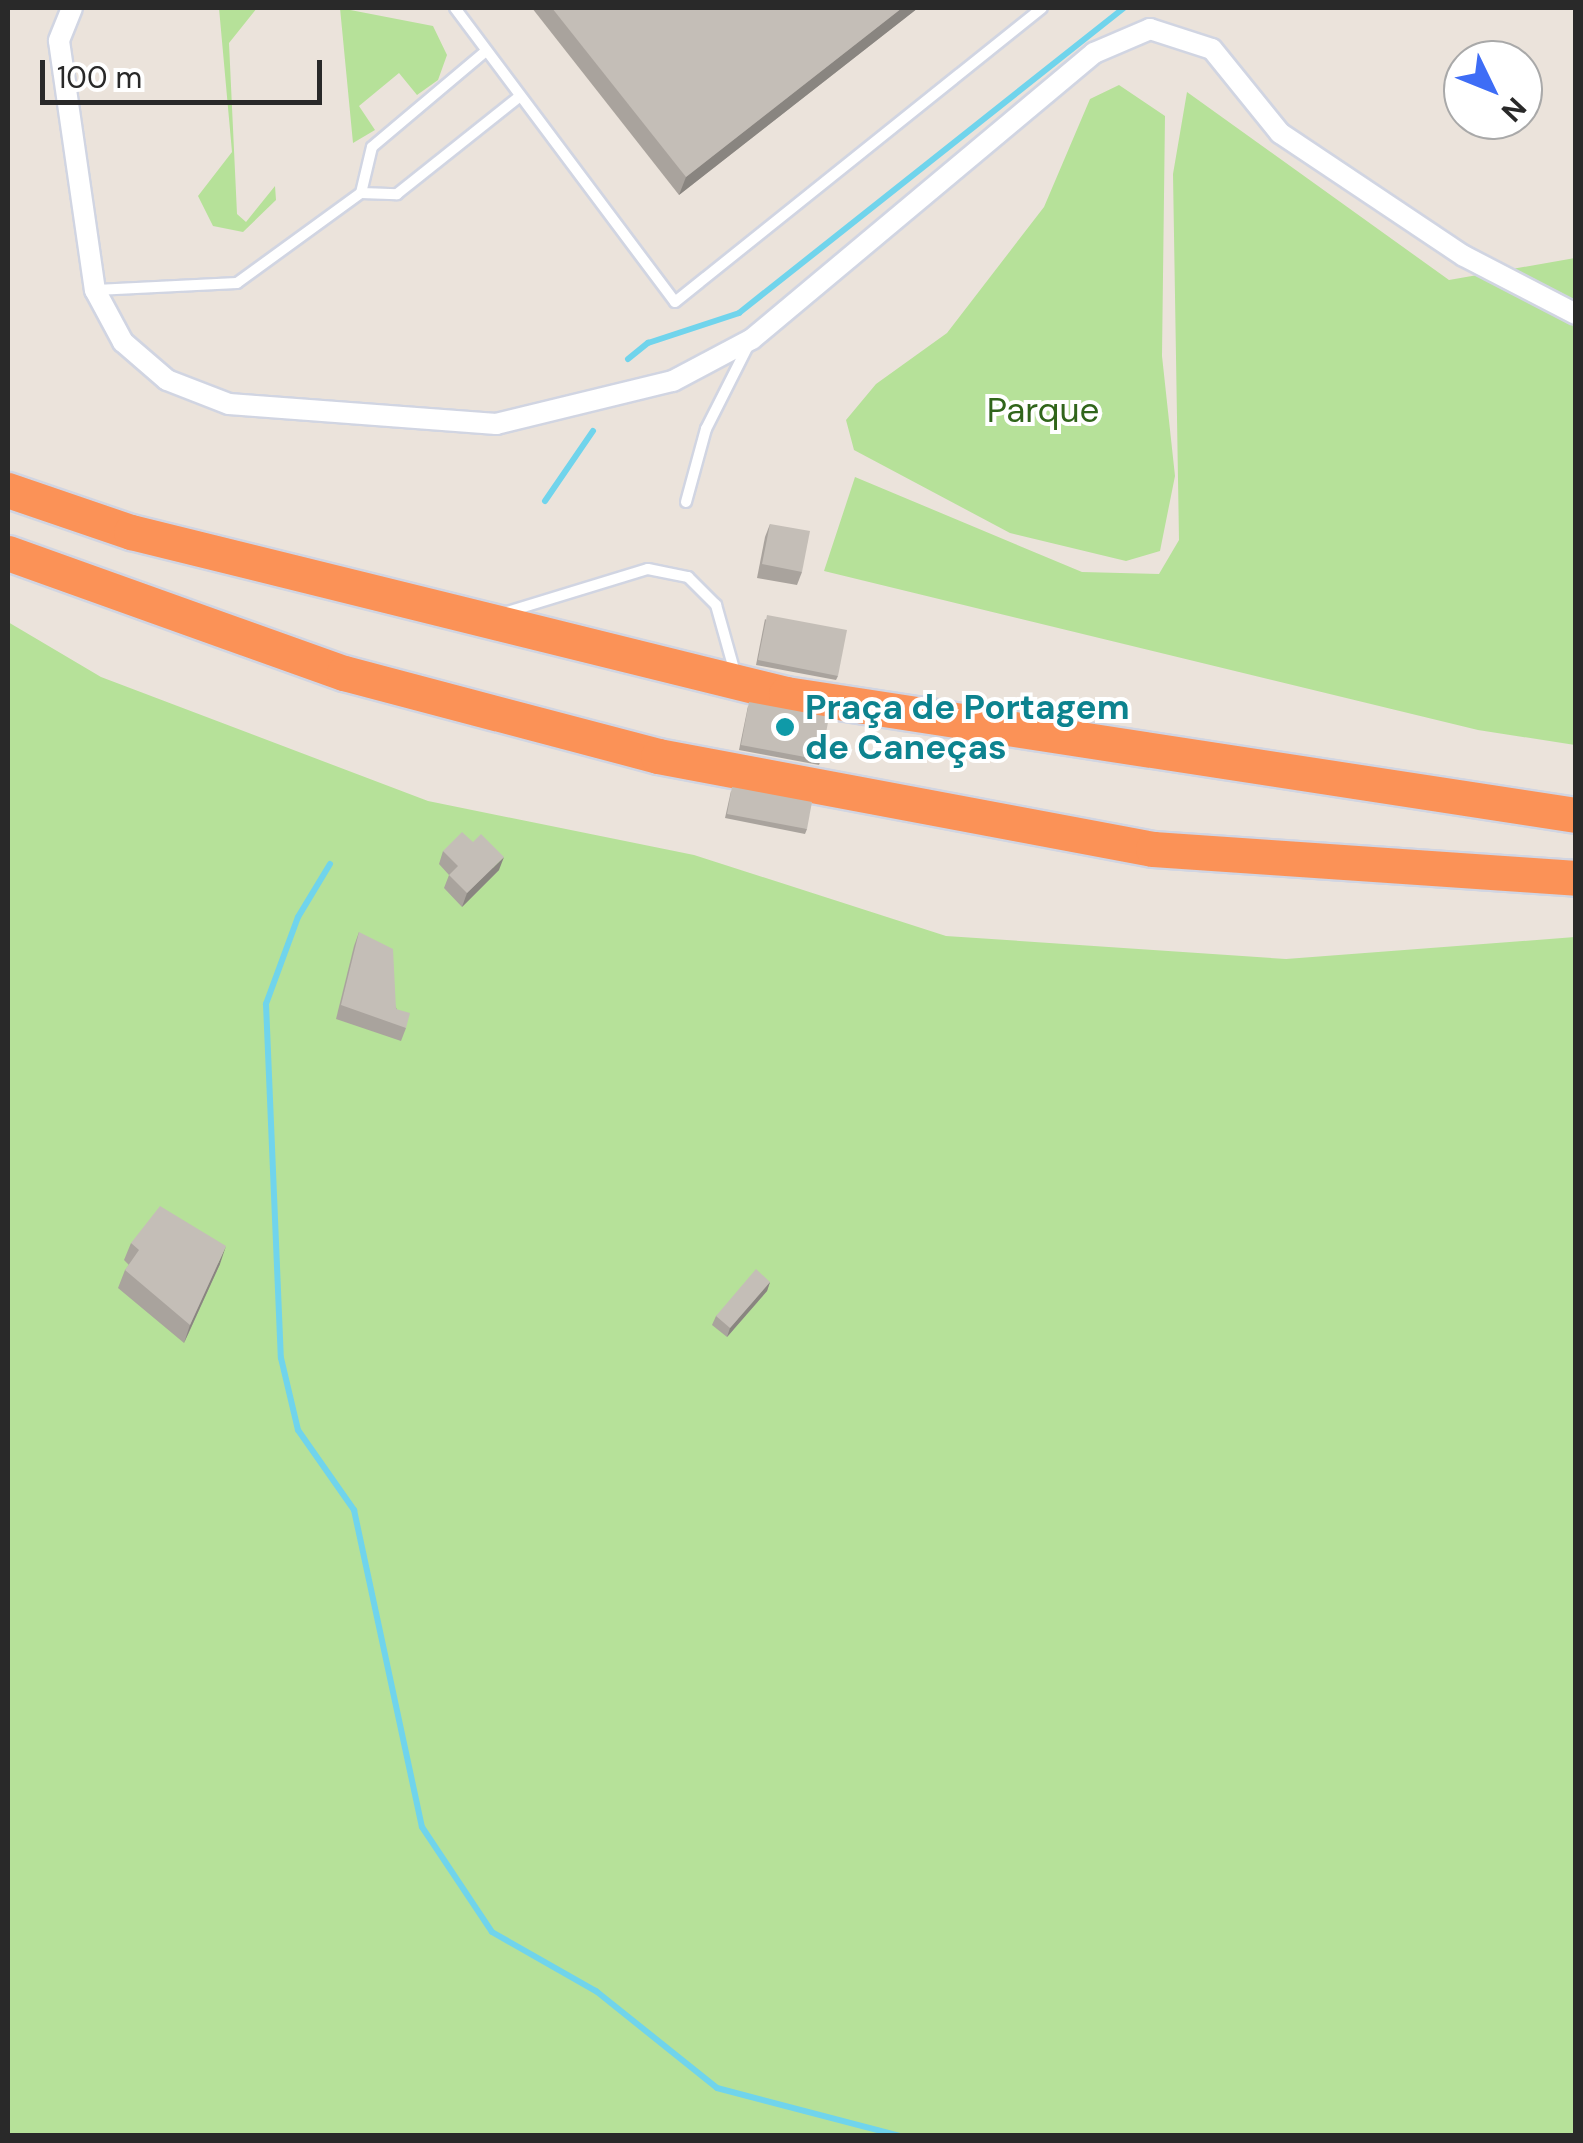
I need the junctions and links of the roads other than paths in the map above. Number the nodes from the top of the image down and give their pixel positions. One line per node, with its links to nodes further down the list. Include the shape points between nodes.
1 (72, 8): 7 (street, via 59,40)
2 (455, 8): 4 (lane)
3 (1042, 8): 5 (lane, via 675,302)
4 (486, 50): 5 (lane); 6 (lane, via 372,147)
5 (519, 98): 6 (lane, via 397,194)
6 (361, 193): 7 (lane, via 237,282)
7 (94, 290): 9 (street, via 123,342 167,380 228,404 496,424 674,380)
8 (1576, 314): 9 (street, via 1464,256 1280,133 1212,49 1150,29 1094,53)
9 (752, 339): 12 (lane, via 706,429)
10 (8, 490): 13 (highway)
11 (8, 501): 13 (highway)
12 (686, 502)
13 (58, 513): 17 (highway)
14 (8, 545): 16 (highway)
15 (8, 554): 16 (highway)
16 (47, 562): 20 (highway, via 344,672 658,756 1153,849)
17 (482, 619): 18 (highway); 18 (lane, via 648,570 688,577 716,605)
18 (738, 681): 19 (highway)
19 (1576, 815)
20 (1576, 878)

